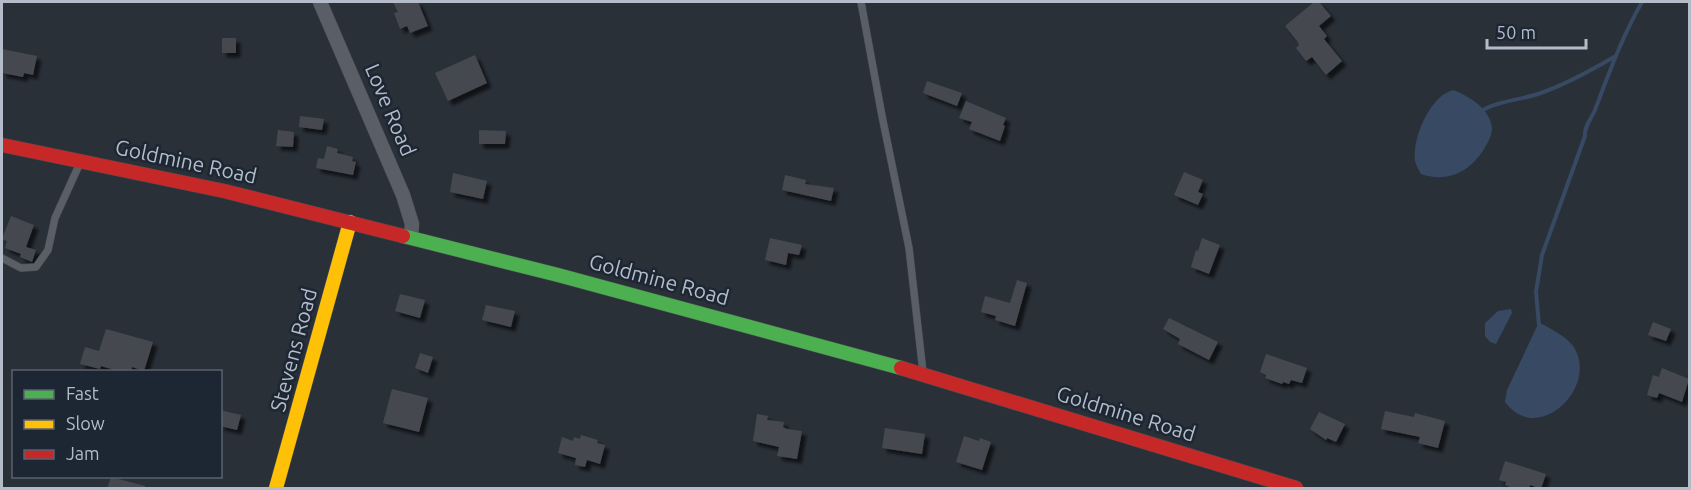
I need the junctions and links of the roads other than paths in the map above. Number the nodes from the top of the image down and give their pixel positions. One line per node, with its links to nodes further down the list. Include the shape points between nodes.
1 (320, 2): 6 (street, Love Road, via 403,195 412,224)
2 (861, 2): 8 (lane, via 909,248)
3 (2, 145): 4 (main road, Goldmine Road)
4 (81, 161): 5 (main road, Goldmine Road); 7 (lane, via 55,218 48,250 36,267 21,268)
5 (350, 222): 6 (main road, Goldmine Road); 9 (main road, Stevens Road)
6 (411, 237): 8 (main road, Goldmine Road)
7 (2, 258)
8 (923, 374): 10 (main road, Goldmine Road)
9 (276, 489)
10 (1296, 489)

